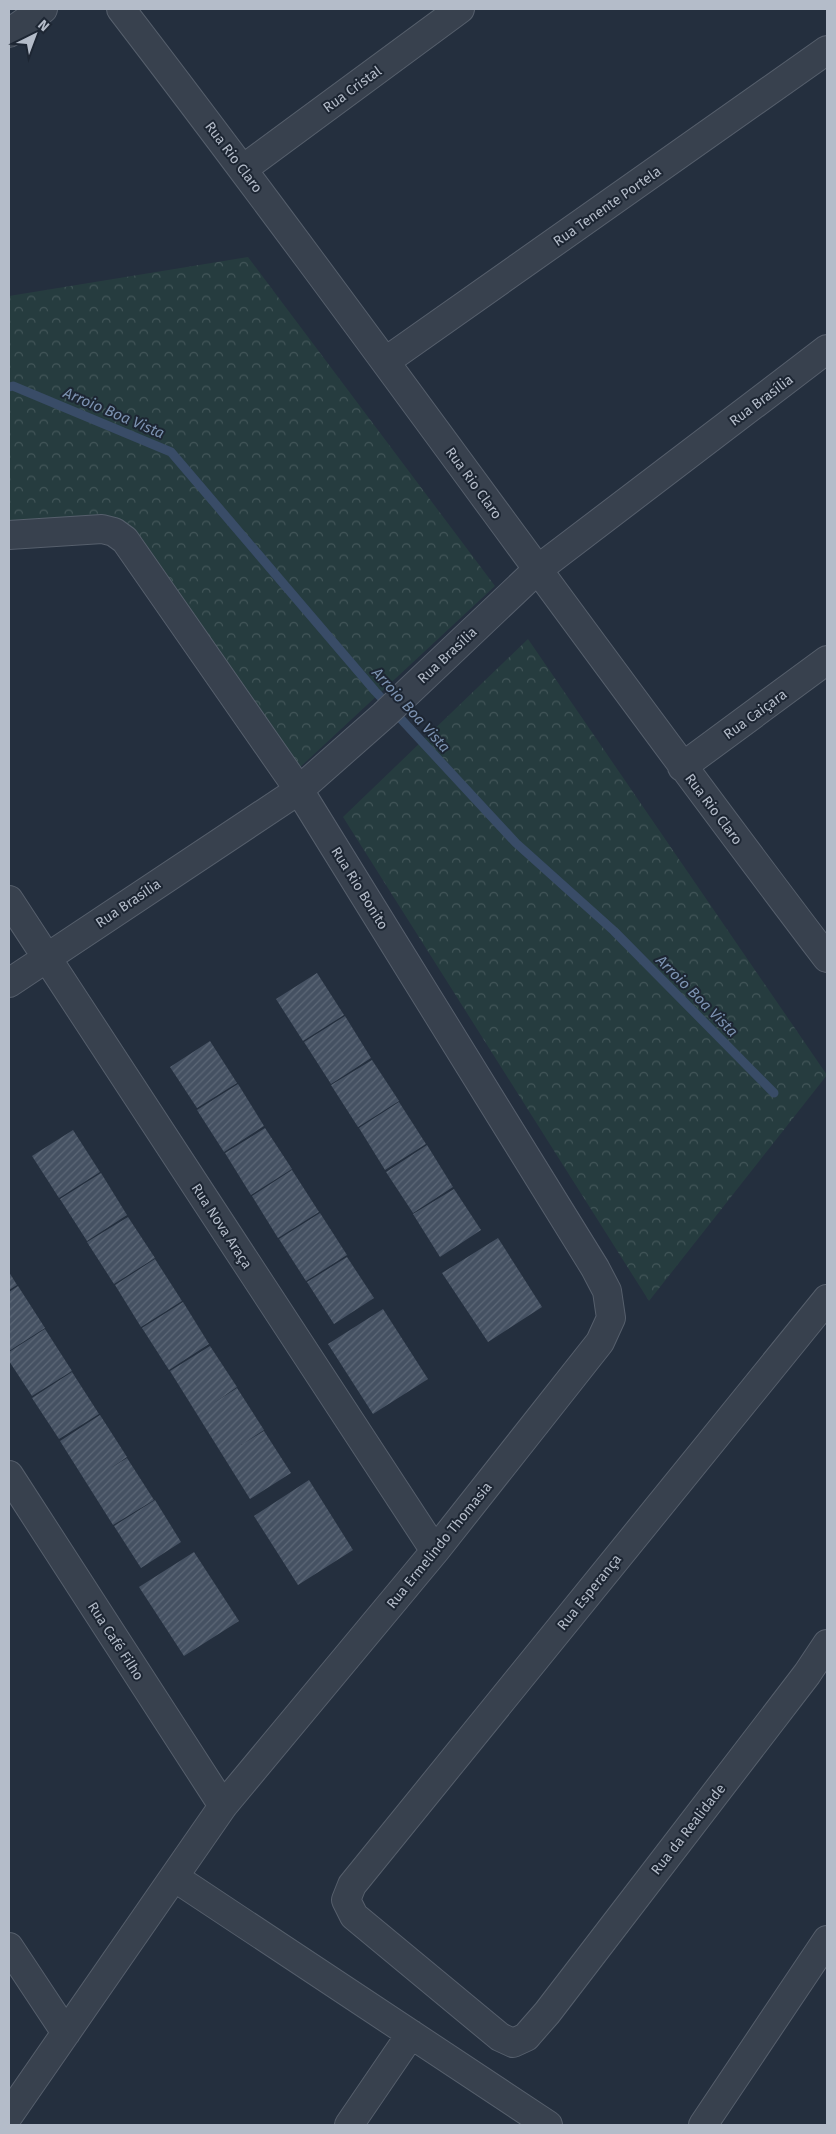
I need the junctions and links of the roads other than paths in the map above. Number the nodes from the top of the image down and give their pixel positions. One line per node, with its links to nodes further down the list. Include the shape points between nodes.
1 (43, 9): 4 (street)
2 (121, 9): 6 (street, Rua Rio Claro)
3 (460, 9): 6 (street, Rua Cristal)
4 (9, 33)
5 (827, 50): 8 (street, Rua Tenente Portela)
6 (243, 169): 8 (street, Rua Rio Claro)
7 (827, 349): 10 (street, Rua Brasília)
8 (386, 361): 10 (street, Rua Rio Claro)
9 (9, 535): 13 (street, Rua Rio Bonito, via 102,529 125,540)
10 (538, 570): 12 (street, Rua Rio Claro); 13 (street, Rua Brasília)
11 (827, 660): 12 (street, Rua Caiçara)
12 (682, 767): 16 (street, Rua Rio Claro)
13 (299, 790): 15 (street, Rua Brasília); 18 (street, Rua Rio Bonito)
14 (9, 900): 15 (street, Rua Nova Araça)
15 (46, 958): 17 (street, Rua Brasília); 21 (street, Rua Nova Araça)
16 (827, 958)
17 (9, 983)
18 (595, 1268): 21 (street, Rua Ermelindo Thomasia, via 607,1291 611,1318 600,1342)
19 (827, 1299): 25 (street, Rua Esperança)
20 (9, 1475): 23 (street, Rua Café Filho)
21 (435, 1551): 23 (street, Rua Ermelindo Thomasia)
22 (827, 1644): 25 (street, Rua da Realidade, via 526,2037 513,2043 500,2037 354,1916 346,1900)
23 (223, 1806): 24 (street, Rua Ermelindo Thomasia)
24 (174, 1877): 28 (street, Rua Ermelindo Thomasia); 29 (street)
25 (352, 1885)
26 (827, 1940): 33 (street)
27 (9, 1948): 28 (street)
28 (66, 2033): 30 (street, Rua Ermelindo Thomasia)
29 (412, 2034): 31 (street); 32 (street)
30 (9, 2115)
31 (349, 2125)
32 (548, 2125)
33 (703, 2125)

